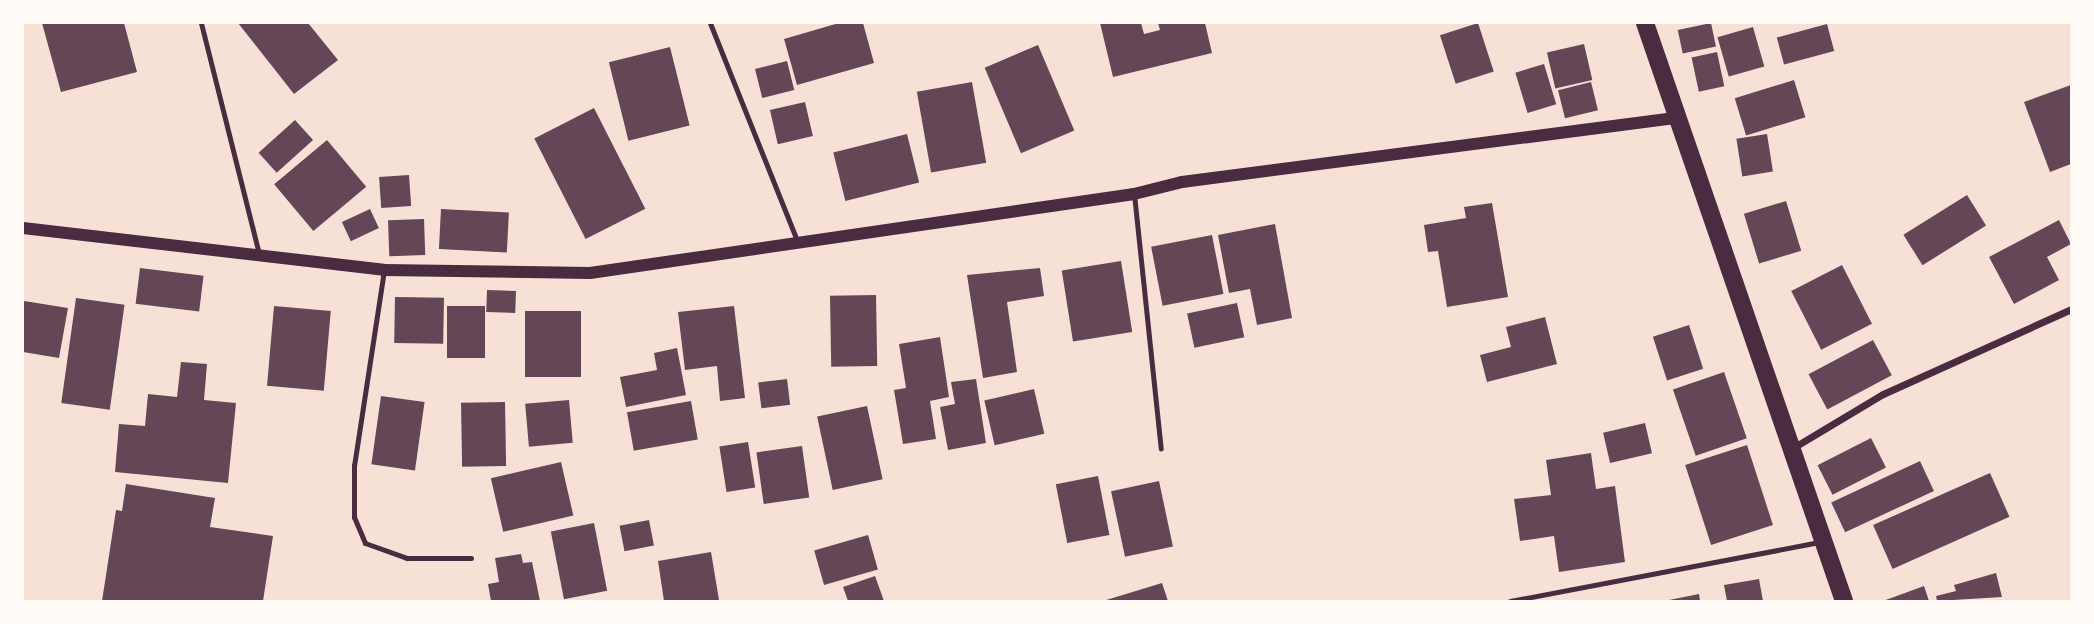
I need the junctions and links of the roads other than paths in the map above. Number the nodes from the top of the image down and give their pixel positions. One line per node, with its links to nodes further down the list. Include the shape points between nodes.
1 (201, 23): 8 (lane)
2 (710, 23): 7 (lane)
3 (1644, 23): 4 (main road)
4 (1677, 118): 5 (street, via 1182,182); 12 (main road)
5 (1134, 194): 7 (street); 11 (lane)
6 (23, 228): 8 (street)
7 (797, 240): 9 (street, via 590,273)
8 (260, 256): 9 (street)
9 (384, 270): 14 (lane, via 354,465 354,517 365,543 407,558)
10 (2071, 309): 12 (street, via 1883,394)
11 (1161, 450)
12 (1790, 450): 13 (main road)
13 (1823, 541): 15 (lane); 16 (main road)
14 (471, 558)
15 (1510, 601)
16 (1844, 601)

